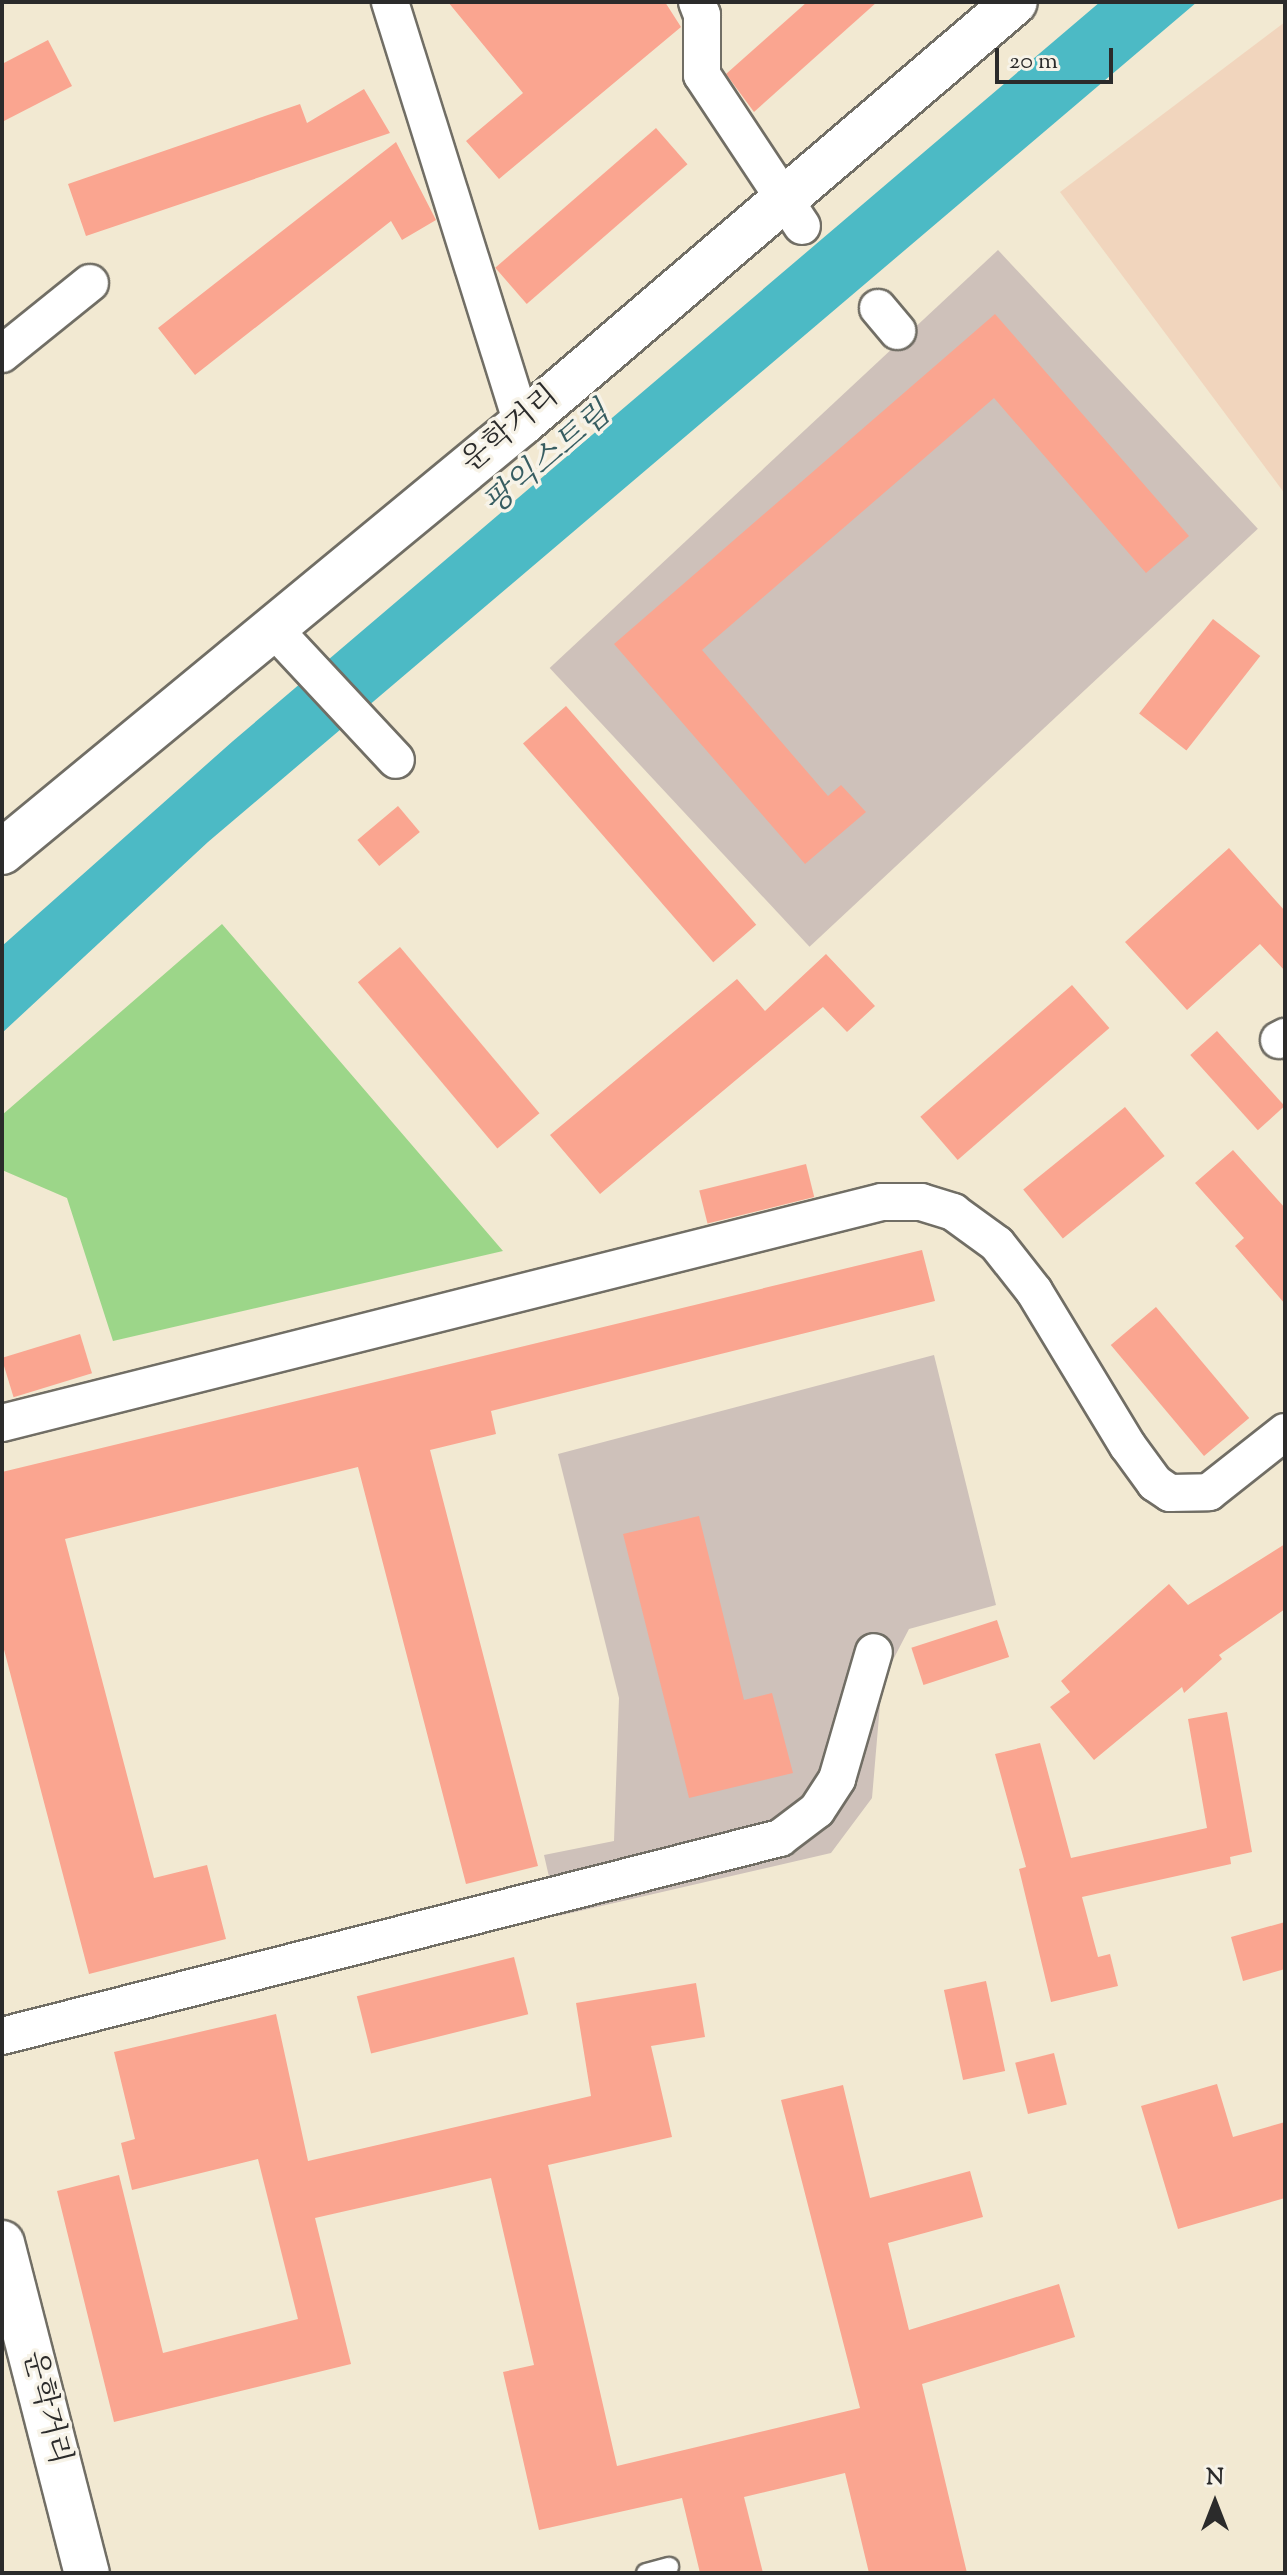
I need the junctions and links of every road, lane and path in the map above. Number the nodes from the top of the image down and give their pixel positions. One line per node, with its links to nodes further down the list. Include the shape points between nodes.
1 (390, 2): 7 (street)
2 (697, 2): 4 (street, via 702,15 702,75)
3 (1015, 2): 4 (main road, 운학거리)
4 (794, 212): 7 (main road, 운학거리)
5 (90, 283): 6 (street)
6 (2, 354)
7 (522, 423): 8 (main road, 운학거리)
8 (285, 640): 9 (street); 10 (main road, 운학거리)
9 (386, 749)
10 (2, 852)
11 (2, 1423): 12 (street, via 882,1202 921,1202 953,1212 997,1244 1034,1291 1128,1446 1155,1483 1170,1493 1209,1492)
12 (1285, 1432)
13 (874, 1652): 14 (street, via 837,1779 817,1810 780,1838)
14 (2, 2036)
15 (2, 2243): 17 (main road, 운학거리)
16 (669, 2567): 18 (lane)
17 (87, 2573)
18 (646, 2573)

